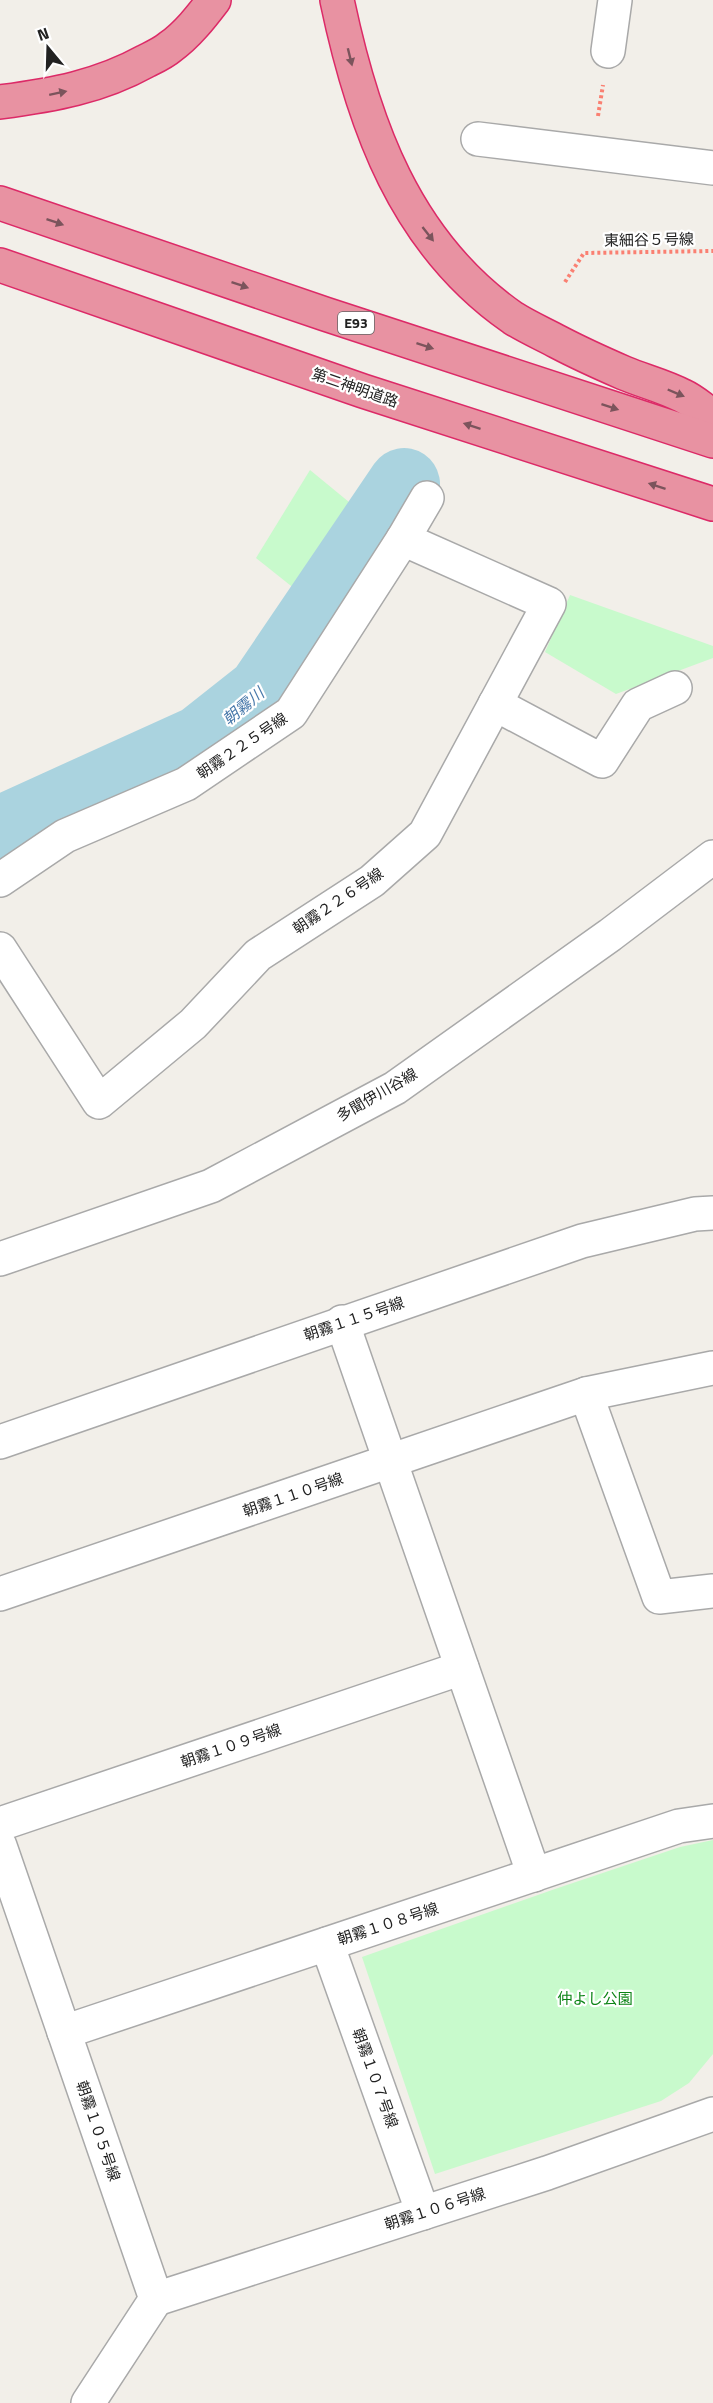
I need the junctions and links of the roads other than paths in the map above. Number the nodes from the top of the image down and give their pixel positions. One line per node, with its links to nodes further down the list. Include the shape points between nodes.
1 (214, 0): 5 (highway, one-way to 1, via 91,86 130,70 170,48)
2 (337, 0): 12 (highway, one-way to 12, via 352,66 377,141 413,215 444,255 477,290 515,319 623,372 684,396)
3 (615, 0): 4 (street)
4 (608, 51)
5 (0, 102)
6 (478, 139): 7 (street)
7 (713, 168)
8 (0, 203): 13 (highway, E93, one-way to 13)
9 (0, 265): 11 (highway, 第二神明道路)
10 (0, 279): 11 (highway)
11 (363, 391): 15 (highway, 第二神明道路, one-way to 11)
12 (713, 416)
13 (713, 441)
14 (427, 498): 16 (street, 朝霧２２５号線)
15 (713, 504)
16 (403, 539): 18 (street, 朝霧２２６号線, via 549,604); 20 (street, 朝霧２２５号線, via 291,713 186,784 65,836)
17 (675, 688): 18 (street, via 638,705 602,761)
18 (495, 704): 21 (street, 朝霧２２６号線, via 425,834 372,881 258,955 193,1024 99,1102)
19 (713, 857): 23 (street, 多聞伊川谷線, via 395,1088 211,1186)
20 (0, 880)
21 (0, 949)
22 (713, 1213): 24 (street, 朝霧１１５号線, via 582,1241)
23 (0, 1259)
24 (342, 1322): 27 (street, 朝霧１１５号線); 28 (street)
25 (713, 1368): 26 (street, 朝霧１１０号線)
26 (586, 1394): 28 (street, 朝霧１１０号線); 29 (street, via 659,1597)
27 (0, 1442)
28 (391, 1462): 30 (street, 朝霧１１０号線); 31 (street)
29 (713, 1591)
30 (0, 1594)
31 (462, 1668): 33 (street, 朝霧１０９号線); 35 (street)
32 (713, 1821): 35 (street, 朝霧１０８号線, via 679,1826)
33 (0, 1824)
34 (0, 1846): 37 (street, 朝霧１０５号線)
35 (534, 1875): 36 (street, 朝霧１０８号線)
36 (327, 1944): 37 (street, 朝霧１０８号線); 39 (street, 朝霧１０７号線)
37 (64, 2032): 40 (street, 朝霧１０５号線)
38 (713, 2114): 39 (street, 朝霧１０６号線)
39 (423, 2213): 40 (street, 朝霧１０６号線)
40 (156, 2299): 41 (street)
41 (88, 2403)

